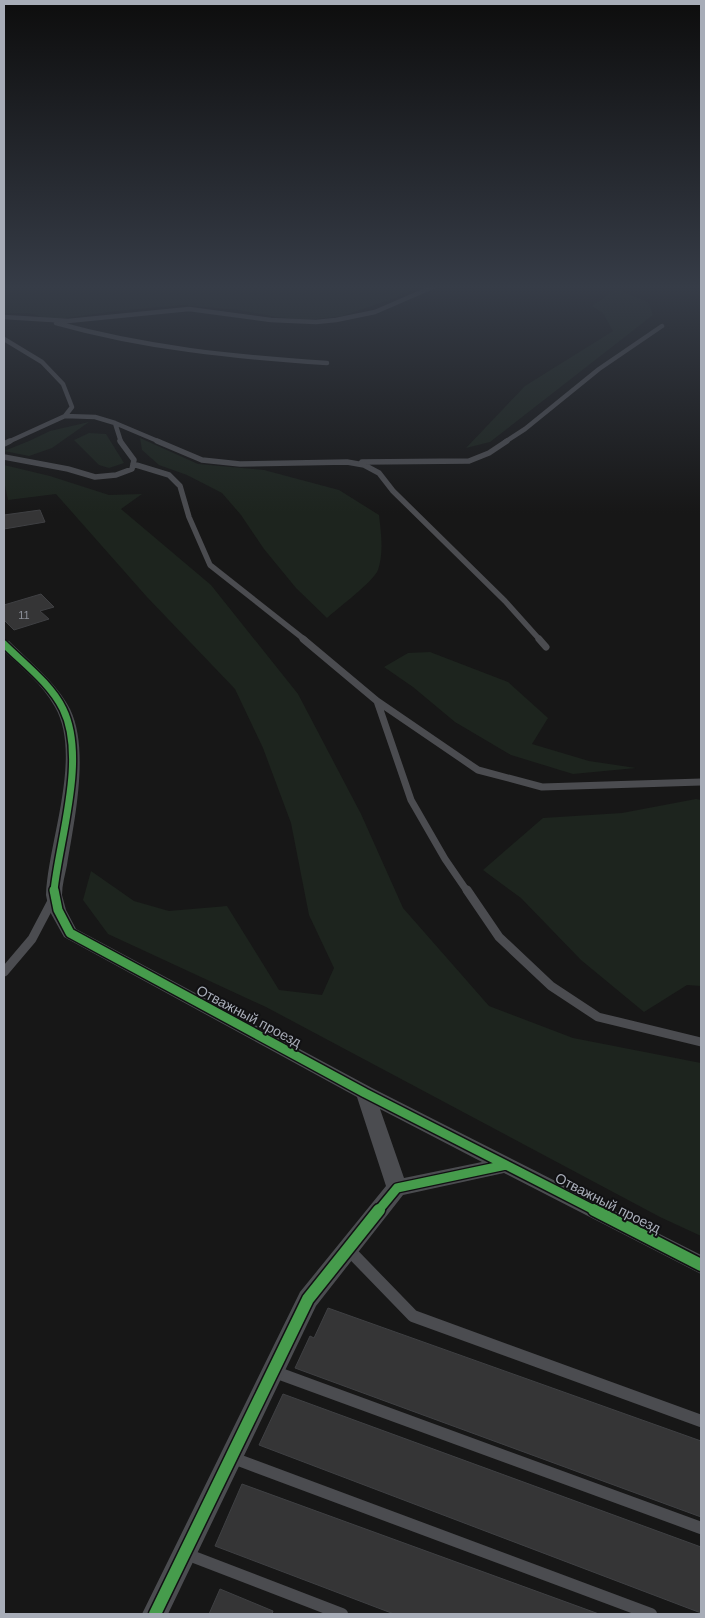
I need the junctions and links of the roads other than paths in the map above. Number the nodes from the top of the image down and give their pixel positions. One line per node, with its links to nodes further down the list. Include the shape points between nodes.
1 (41, 362): 5 (lane, via 63,384 72,407)
2 (301, 362): 4 (lane)
3 (611, 362): 9 (lane, via 525,429 489,453 468,461)
4 (327, 363)
5 (65, 416): 6 (lane, via 95,417); 7 (lane)
6 (115, 423): 9 (lane, via 202,460 240,464); 10 (lane, via 120,441 134,460)
7 (4, 444)
8 (4, 458): 10 (lane, via 95,477 132,469)
9 (347, 462): 12 (lane, via 382,472 393,492 505,601)
10 (133, 464): 13 (lane, via 169,475 180,486 189,517 210,565 319,651)
11 (4, 644): 15 (street, Отважный проезд, via 64,709 70,724 70,789)
12 (546, 647)
13 (376, 701): 14 (lane, via 478,770 542,787); 17 (lane, via 411,800 445,859 499,937 550,986 598,1017)
14 (701, 782)
15 (54, 895): 16 (lane, via 44,922 26,950); 18 (street, Отважный проезд, via 59,915 70,933)
16 (4, 972)
17 (701, 1042)
18 (365, 1093): 19 (street, Отважный проезд); 20 (street)
19 (506, 1165): 20 (street); 22 (street, Отважный проезд)
20 (397, 1188): 21 (street)
21 (348, 1249): 23 (street, via 308,1299); 24 (lane, via 413,1316)
22 (701, 1265)
23 (273, 1372): 25 (street); 26 (lane)
24 (701, 1421)
25 (232, 1457): 27 (street); 30 (lane)
26 (701, 1528)
27 (184, 1554): 28 (street); 29 (lane)
28 (154, 1614)
29 (342, 1614)
30 (651, 1614)

